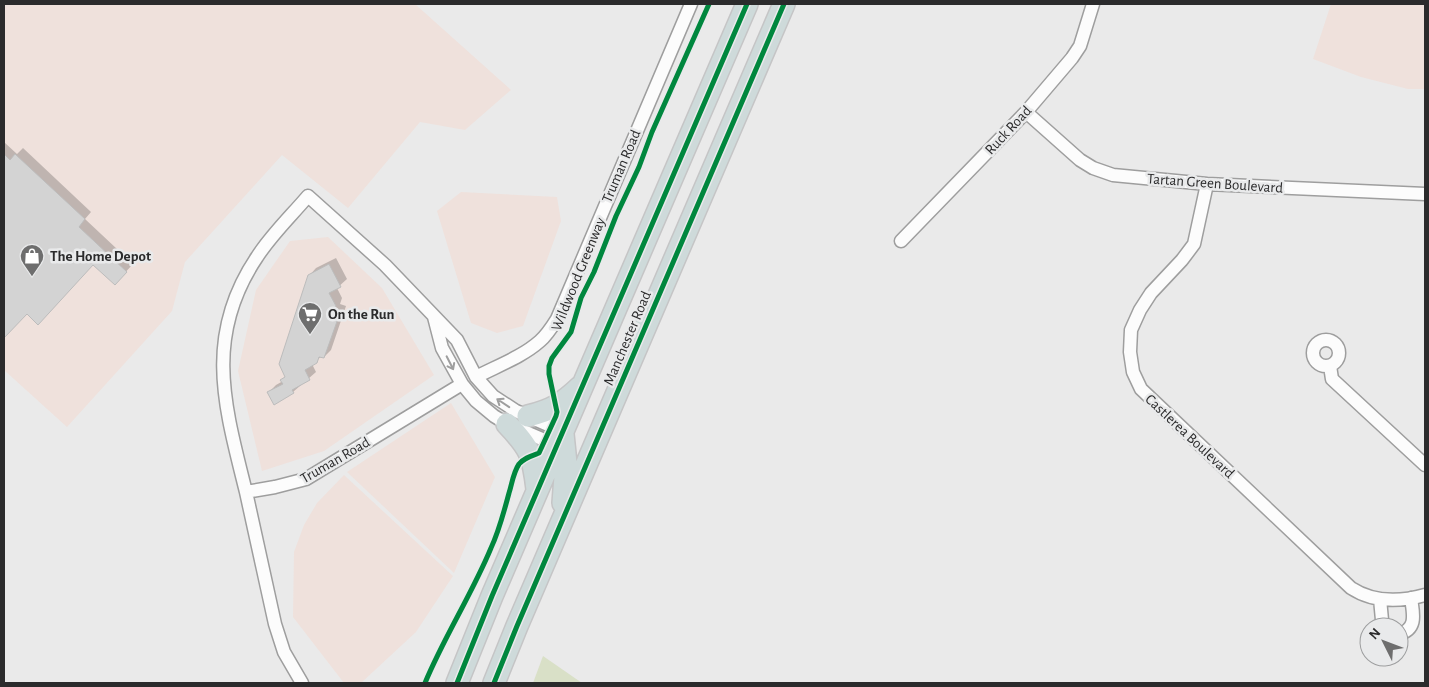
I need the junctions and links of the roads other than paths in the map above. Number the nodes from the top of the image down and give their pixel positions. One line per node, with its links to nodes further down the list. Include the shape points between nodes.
1 (691, 4): 11 (street, Truman Road, via 557,319 538,343)
2 (747, 4): 12 (highway, Manchester Road)
3 (784, 4): 16 (highway, Manchester Road)
4 (1093, 4): 5 (street, Ruck Road, via 1080,46)
5 (1026, 112): 6 (street, Tartan Green Boulevard, via 1093,168 1113,175); 8 (street, Ruck Road)
6 (1207, 184): 7 (street, Tartan Green Boulevard); 24 (street, Castlerea Boulevard, via 1194,244 1151,294 1131,330 1133,372 1141,389 1340,578 1359,593)
7 (1425, 194)
8 (901, 241)
9 (434, 317): 11 (street, via 457,340); 13 (street, one-way to 13, via 442,348); 20 (street, via 385,265 308,196 268,241 245,276 224,338 222,365 226,410)
10 (1330, 366): 18 (street, via 1332,379)
11 (476, 377): 14 (street, one-way to 11, via 504,404)
12 (584, 383): 14 (highway, via 556,407); 17 (highway, Manchester Road)
13 (462, 384): 15 (street, via 483,408); 20 (street, Truman Road, via 306,479)
14 (528, 416): 17 (street)
15 (507, 424): 17 (street); 19 (highway, via 530,450)
16 (601, 429): 17 (highway, via 578,444); 21 (highway, Manchester Road)
17 (561, 441): 19 (highway, Manchester Road); 21 (highway, via 565,484)
18 (1425, 465)
19 (537, 491): 28 (highway, Manchester Road)
20 (246, 492): 27 (street, via 275,624 284,652)
21 (561, 523): 29 (highway, Manchester Road)
22 (1425, 595): 23 (street, Castlerea Boulevard)
23 (1411, 598): 24 (street, Castlerea Boulevard); 26 (street, via 1414,615)
24 (1380, 599): 25 (street)
25 (1382, 617)
26 (1409, 630)
27 (302, 683)
28 (457, 683)
29 (494, 683)

